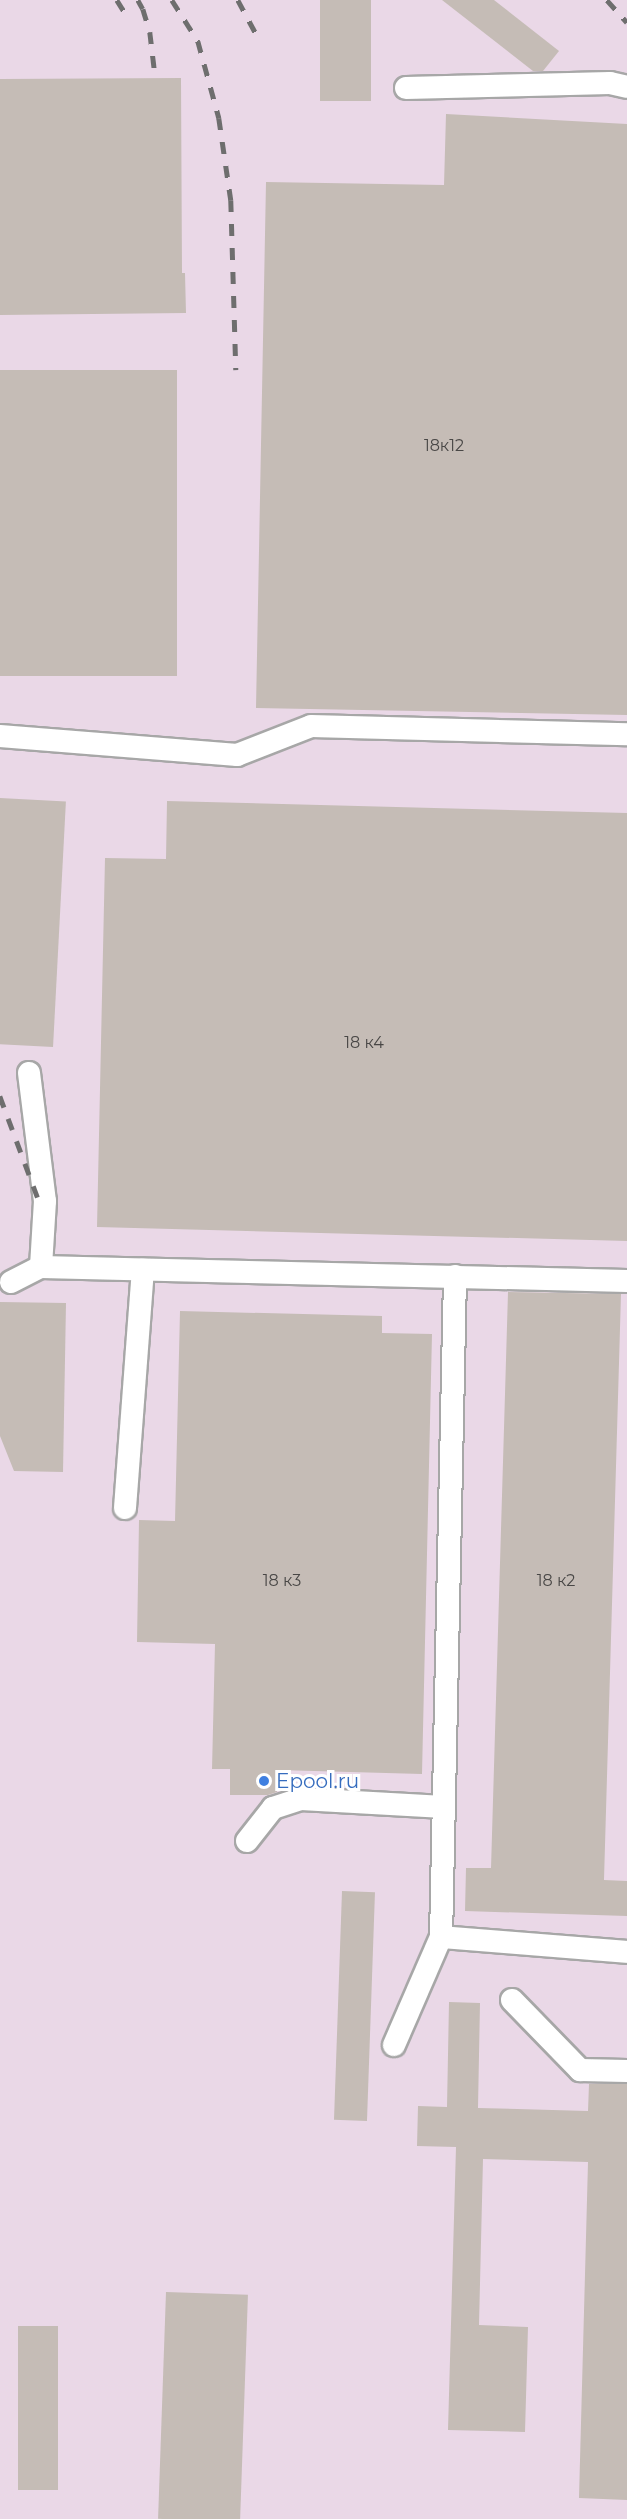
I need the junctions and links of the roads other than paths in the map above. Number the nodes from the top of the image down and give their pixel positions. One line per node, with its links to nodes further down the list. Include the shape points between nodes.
1 (627, 87): 2 (lane, via 610,83)
2 (406, 88)
3 (627, 734): 4 (lane, via 311,726 237,755)
4 (0, 736)
5 (28, 1073): 6 (lane, via 45,1201)
6 (41, 1268): 7 (lane); 10 (lane)
7 (143, 1270): 8 (lane); 11 (lane)
8 (456, 1276): 9 (lane); 12 (lane)
9 (627, 1281)
10 (11, 1282)
11 (125, 1508)
12 (444, 1807): 13 (lane, via 301,1799 273,1808); 14 (lane)
13 (247, 1841)
14 (441, 1937): 15 (lane); 17 (lane)
15 (627, 1952)
16 (512, 2000): 18 (lane, via 580,2070)
17 (394, 2045)
18 (627, 2071)

